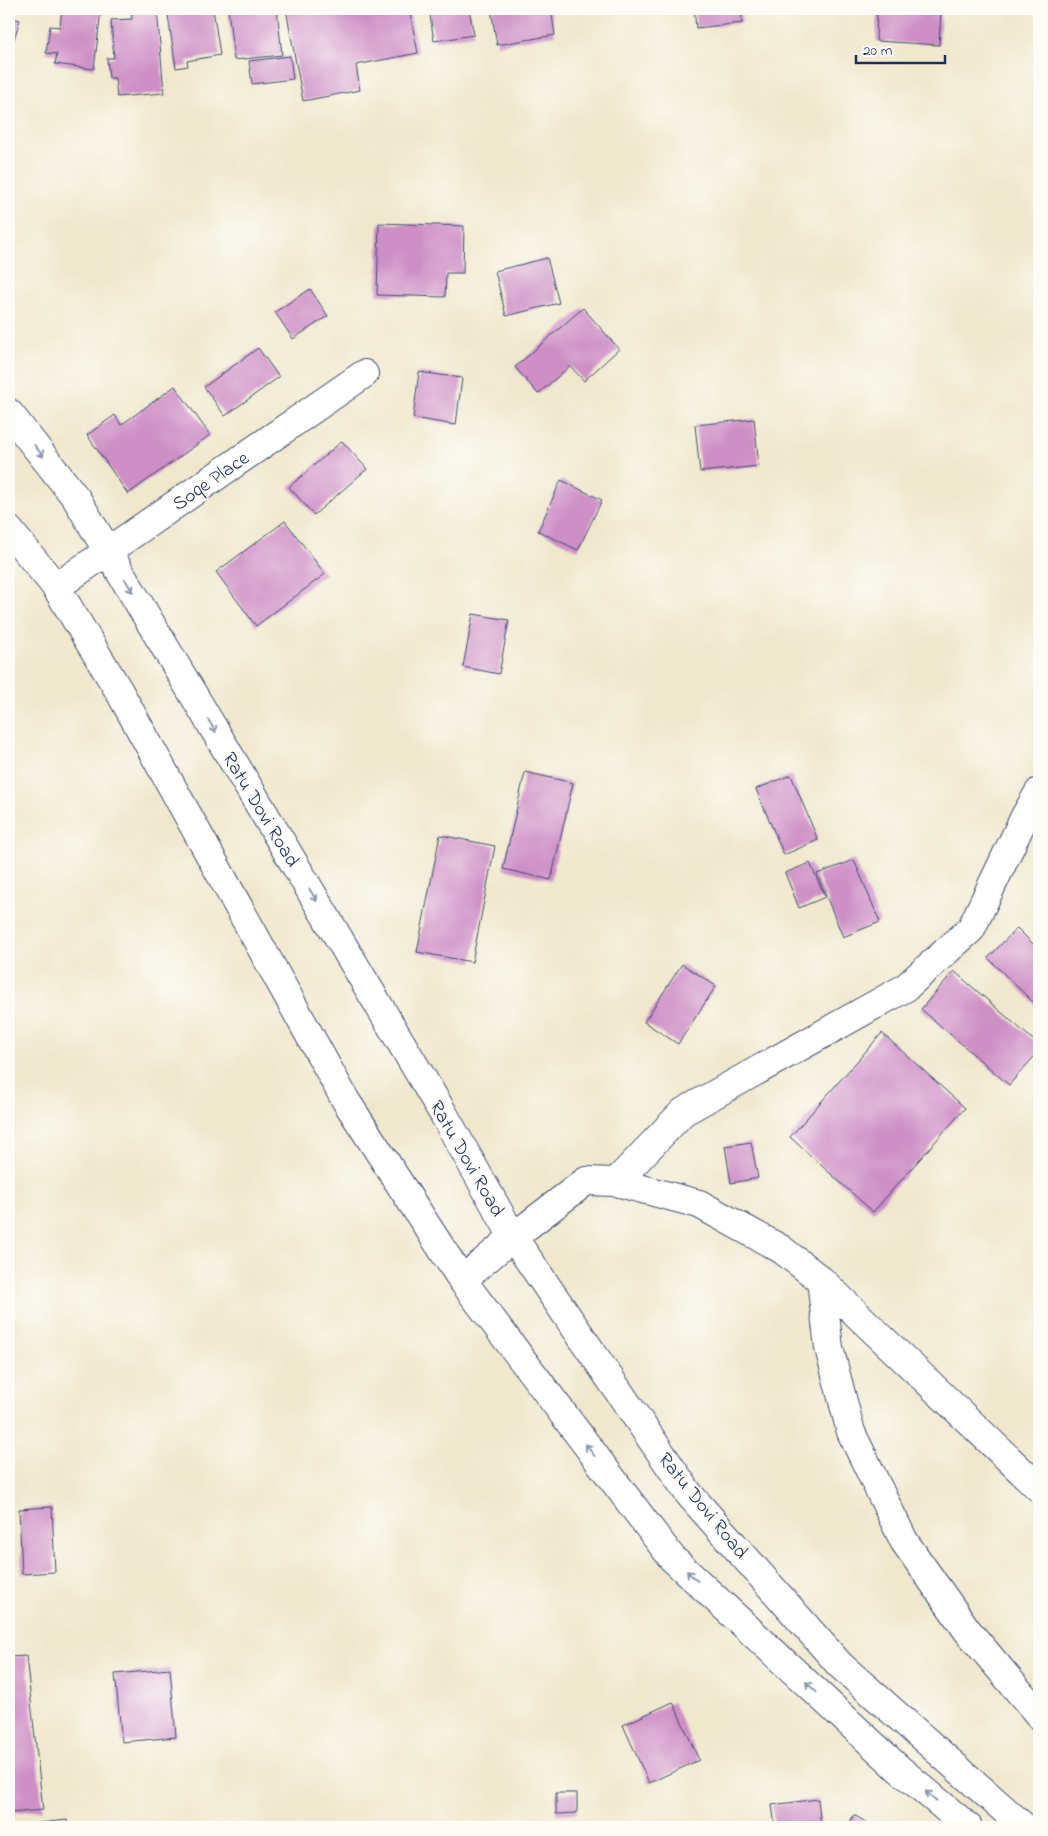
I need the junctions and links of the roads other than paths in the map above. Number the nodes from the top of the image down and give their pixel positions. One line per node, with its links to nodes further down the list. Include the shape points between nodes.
1 (364, 374): 4 (main road, Soqe Place)
2 (9, 413): 4 (main road, Ratu Dovi Road, one-way to 4, via 76,498)
3 (9, 530): 5 (main road)
4 (107, 551): 5 (main road, Soqe Place); 8 (main road, Ratu Dovi Road, one-way to 8, via 444,1113)
5 (56, 587): 9 (main road, via 118,690 346,1101)
6 (1039, 792): 7 (main road, via 971,929 905,988 683,1112)
7 (616, 1182): 8 (main road, via 586,1181); 10 (main road, via 700,1204 781,1248)
8 (513, 1237): 9 (main road); 14 (main road, Ratu Dovi Road, via 689,1494 840,1665)
9 (462, 1280): 13 (main road, one-way to 9, via 898,1768 672,1558)
10 (821, 1280): 11 (main road); 12 (main road, via 829,1348 851,1432 904,1541 967,1630)
11 (1039, 1488)
12 (1039, 1715)
13 (968, 1827)
14 (1024, 1827)

